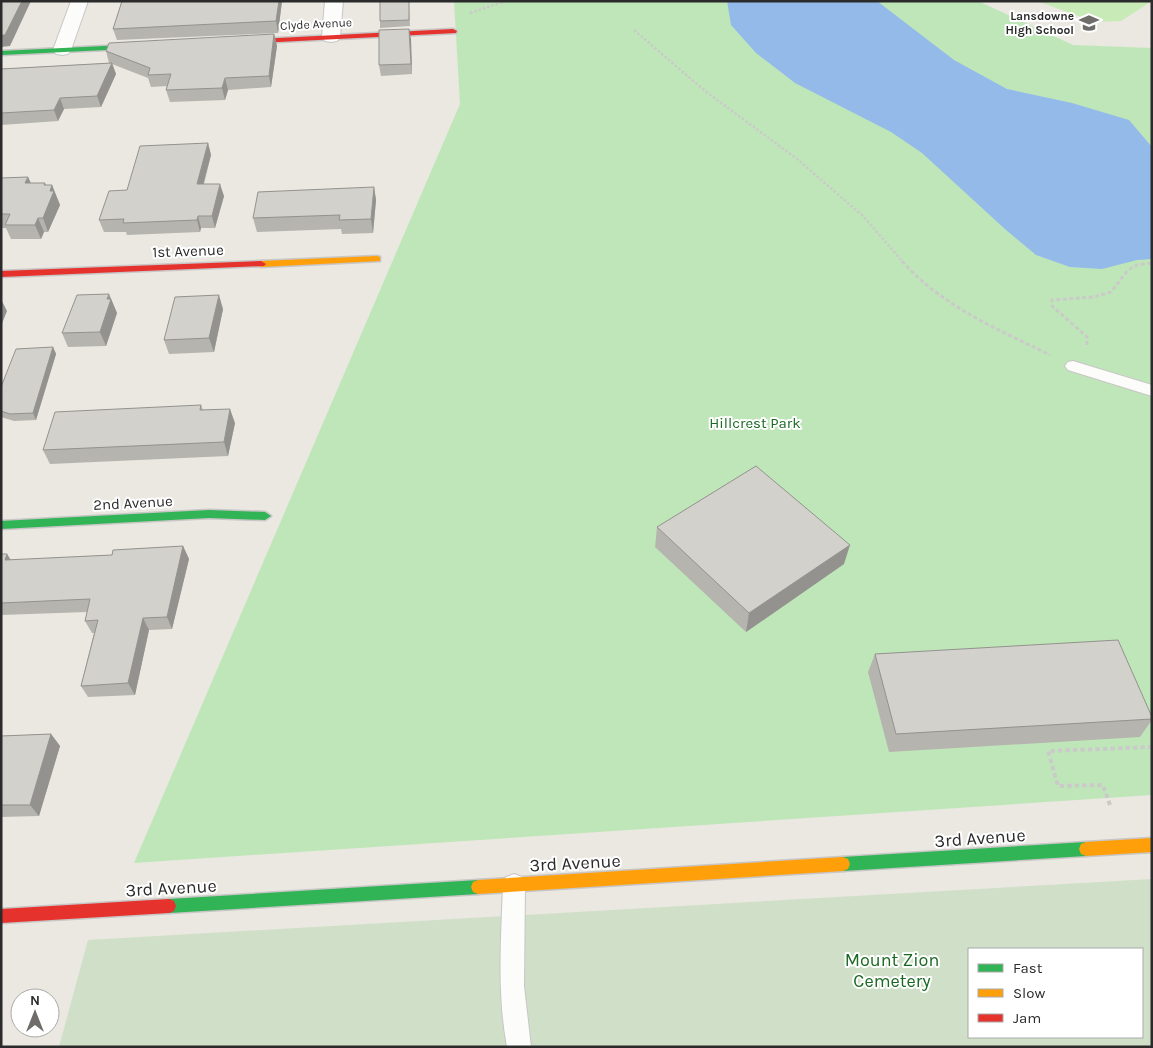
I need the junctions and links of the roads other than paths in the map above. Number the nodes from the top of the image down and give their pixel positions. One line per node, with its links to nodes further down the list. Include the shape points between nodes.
1 (80, 1): 7 (street)
2 (334, 1): 4 (street)
3 (453, 31): 4 (street, Clyde Avenue)
4 (331, 37): 5 (street, Clyde Avenue)
5 (225, 42)
6 (158, 46): 7 (street)
7 (62, 50): 8 (street)
8 (1, 53)
9 (377, 259): 10 (street, 1st Avenue)
10 (1, 274)
11 (1076, 366): 12 (lane)
12 (1152, 391)
13 (266, 516): 14 (street, 2nd Avenue, via 209,514)
14 (1, 525)
15 (1152, 845): 16 (street, 3rd Avenue)
16 (514, 885): 17 (street, 3rd Avenue); 18 (lane, via 512,998)
17 (1, 916)
18 (519, 1047)

